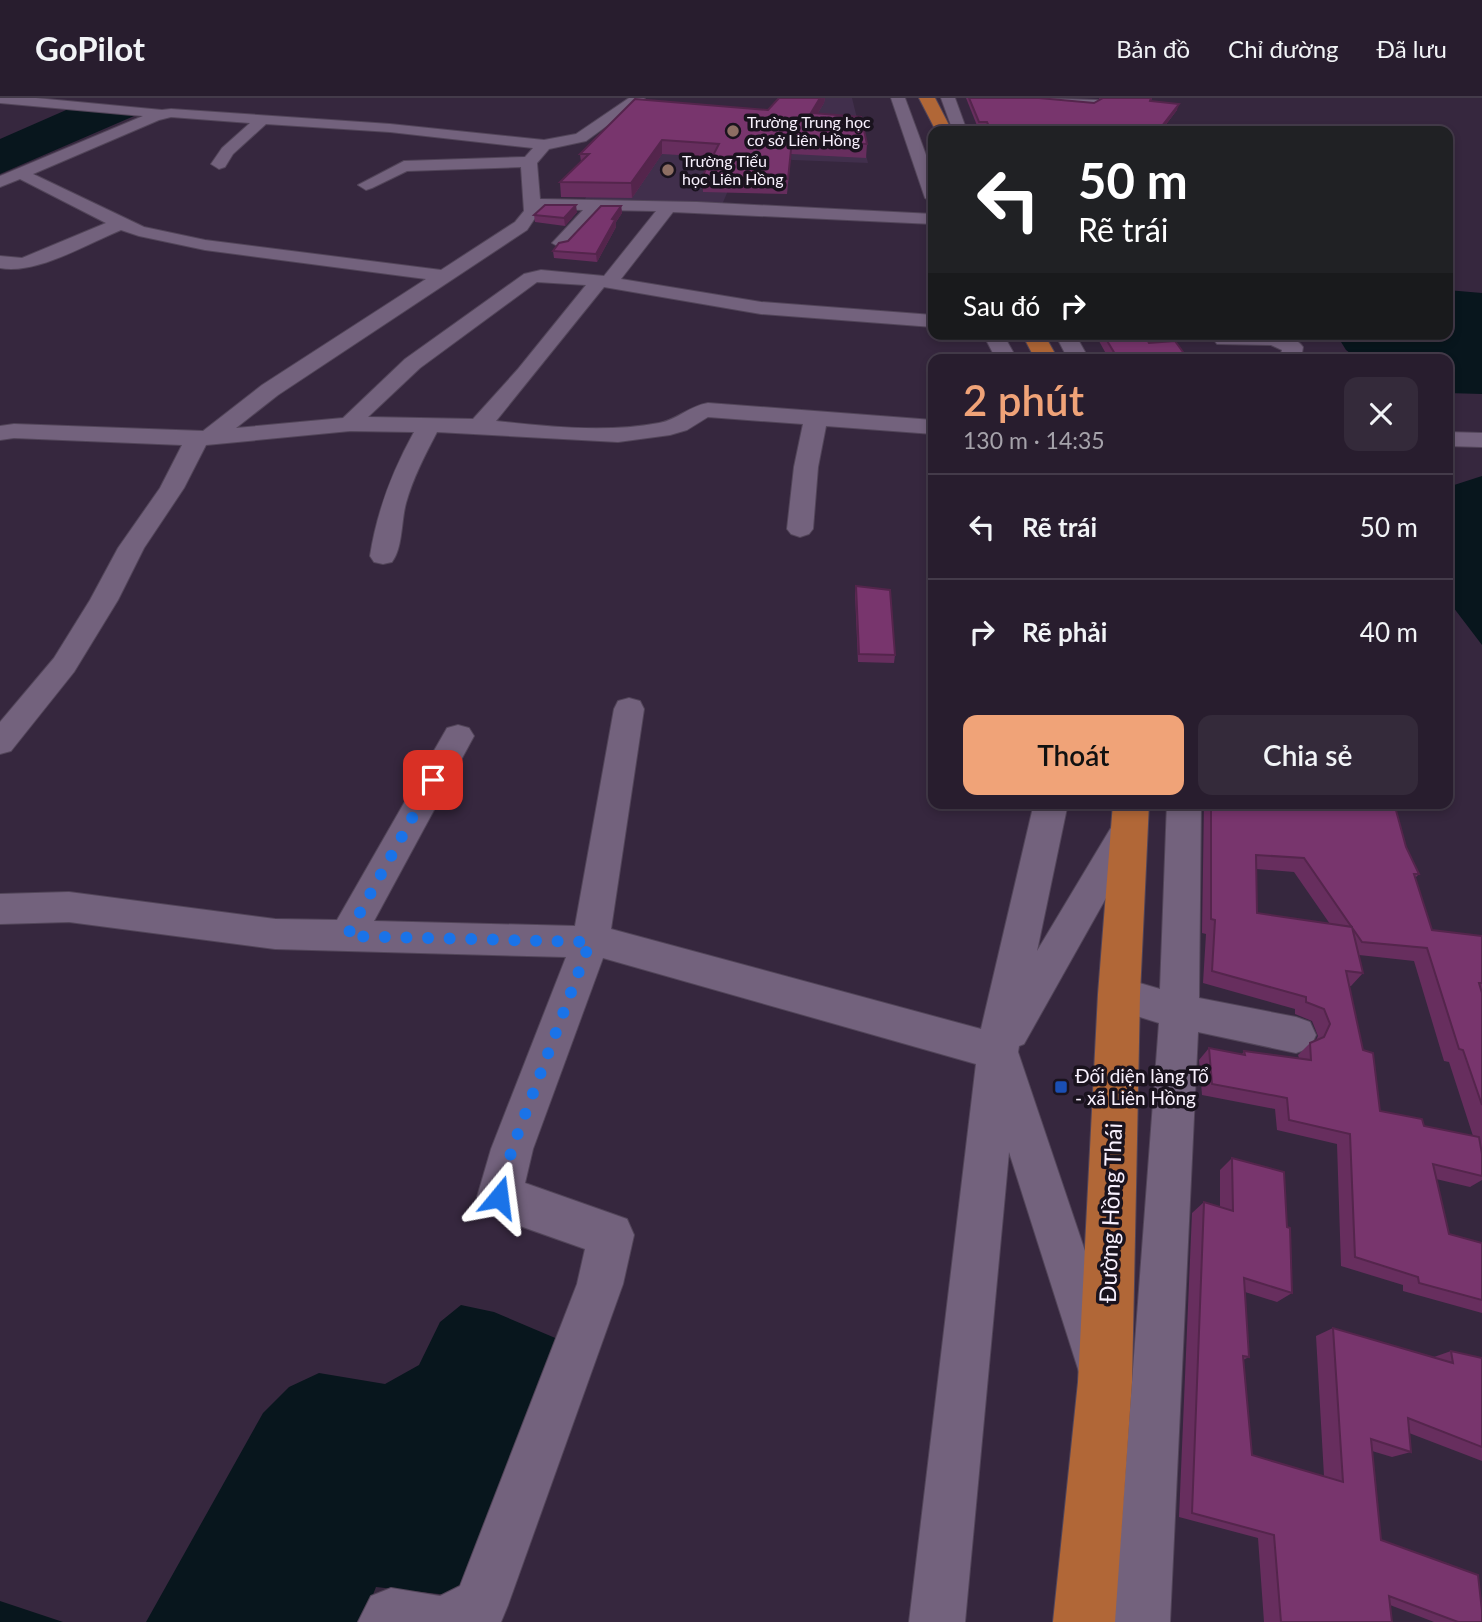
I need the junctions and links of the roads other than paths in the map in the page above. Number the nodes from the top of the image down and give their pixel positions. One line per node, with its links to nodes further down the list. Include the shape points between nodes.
1 (638, 98): 12 (street, via 581,138)
2 (898, 98): 17 (street)
3 (927, 98): 10 (main road)
4 (948, 98): 11 (street)
5 (1038, 98): 7 (street)
6 (0, 99): 8 (street)
7 (1093, 103)
8 (163, 114): 9 (street); 15 (street)
9 (262, 119): 12 (street); 14 (street)
10 (941, 126)
11 (958, 126)
12 (544, 145): 13 (street)
13 (528, 162): 18 (street, via 404,166); 19 (street)
14 (219, 164)
15 (20, 173): 16 (street); 23 (street)
16 (0, 182)
17 (928, 184)
18 (366, 185)
19 (533, 204): 20 (street); 26 (street, via 533,212 520,226)
20 (597, 205): 21 (street); 24 (street)
21 (669, 206): 22 (street); 27 (street)
22 (928, 219)
23 (122, 223): 25 (street, via 26,263); 26 (street, via 205,245)
24 (561, 243)
25 (0, 262)
26 (444, 276): 39 (street)
27 (604, 282): 28 (street, via 767,309); 34 (street, via 531,278 403,370); 36 (street, via 554,335 508,398)
28 (928, 321)
29 (1224, 340): 30 (street)
30 (1280, 340)
31 (1280, 340): 32 (street, via 1293,347)
32 (1291, 354)
33 (816, 419): 36 (street, via 708,410 662,430 618,435); 37 (street); 42 (street)
34 (350, 424): 35 (street); 39 (street)
35 (429, 425): 36 (street); 43 (street, via 391,504)
36 (479, 426)
37 (928, 427)
38 (0, 433): 39 (street)
39 (203, 438): 46 (street, via 131,548 64,665)
40 (1453, 439): 41 (street)
41 (1482, 440)
42 (800, 529)
43 (383, 556)
44 (629, 709): 52 (street)
45 (458, 736): 51 (street)
46 (0, 743)
47 (1050, 809): 55 (street)
48 (1183, 809): 53 (street)
49 (1131, 814): 53 (main road, Đường Hồng Thái); 55 (street)
50 (0, 909): 51 (street, via 69,907 275,934)
51 (347, 936): 52 (street)
52 (590, 942): 55 (street); 59 (street, via 512,1149 499,1197 611,1235 600,1284 480,1605)
53 (1151, 1004): 54 (street); 56 (main road, Đường Hồng Thái); 62 (street)
54 (1296, 1035)
55 (998, 1052): 56 (street); 60 (street)
56 (1105, 1382): 61 (main road, Đường Hồng Thái)
57 (386, 1622): 58 (street, via 390,1616)
58 (435, 1622)
59 (449, 1622)
60 (937, 1622)
61 (1084, 1622)
62 (1142, 1622)

